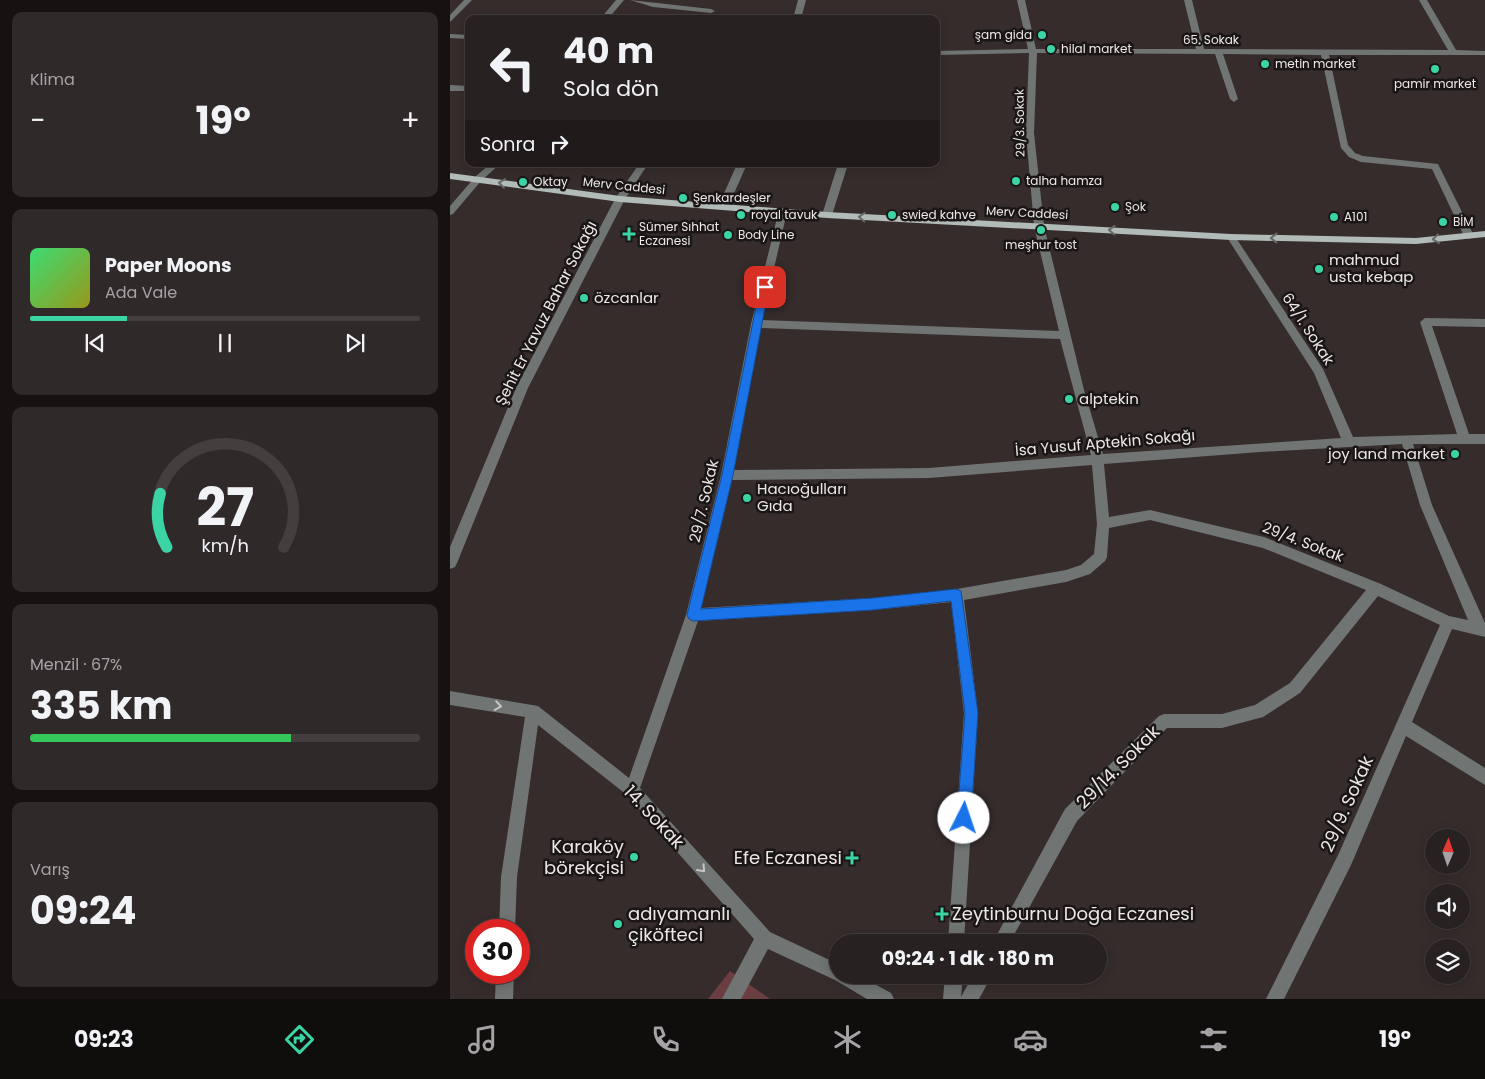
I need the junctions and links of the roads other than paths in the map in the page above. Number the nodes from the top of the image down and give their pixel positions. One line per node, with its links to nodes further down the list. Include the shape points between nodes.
1 (468, 0): 12 (street)
2 (620, 0): 9 (street)
3 (634, 0): 10 (street)
4 (712, 0): 10 (street)
5 (802, 0): 11 (street)
6 (1021, 0): 15 (street, 29/3. Sokak)
7 (1188, 0): 16 (street)
8 (1423, 0): 20 (street)
9 (607, 15)
10 (710, 15)
11 (798, 15)
12 (450, 20)
13 (450, 36): 14 (street)
14 (465, 37)
15 (1033, 51): 16 (street, 65. Sokak); 19 (street, 65. Sokak); 36 (street, 29/3. Sokak, via 1030,133)
16 (1200, 51): 17 (street, 65. Sokak)
17 (1218, 51): 18 (street, 65. Sokak); 24 (street)
18 (1324, 52): 20 (street, 65. Sokak); 38 (street, via 1344,146 1352,155 1362,159 1435,166)
19 (940, 53)
20 (1453, 53): 21 (street, 65. Sokak)
21 (1485, 53)
22 (450, 88): 23 (street)
23 (465, 89)
24 (1234, 99)
25 (492, 167): 30 (street)
26 (641, 167): 31 (street, Şehit Er Yavuz Bahar Sokağı)
27 (741, 167): 32 (street)
28 (842, 167): 35 (street)
29 (450, 176): 30 (main road, Merv Caddesi)
30 (478, 180): 31 (main road, Merv Caddesi, one-way to 30); 33 (street)
31 (620, 199): 32 (main road, Merv Caddesi); 50 (street, Şehit Er Yavuz Bahar Sokağı, via 522,388)
32 (723, 207): 34 (main road, Merv Caddesi)
33 (450, 212)
34 (782, 212): 35 (main road, Merv Caddesi); 41 (street, 29/7. Sokak)
35 (827, 215): 36 (main road, Merv Caddesi, one-way to 35)
36 (1039, 226): 39 (main road, Merv Caddesi, one-way to 36); 42 (street, 29/3. Sokak)
37 (1485, 234): 38 (main road, Merv Caddesi)
38 (1469, 236): 39 (main road, Merv Caddesi, one-way to 39, via 1416,241)
39 (1231, 237): 46 (street, 64/1. Sokak, via 1319,372)
40 (1485, 323): 43 (street, via 1425,322)
41 (756, 324): 42 (street); 48 (street, 29/7. Sokak)
42 (1065, 335): 47 (street, 29/3. Sokak)
43 (1464, 438): 44 (street, İsa Yusuf Aptekin Sokağı); 45 (street, İsa Yusuf Aptekin Sokağı)
44 (1406, 439): 46 (street, İsa Yusuf Aptekin Sokağı); 55 (street, via 1426,505)
45 (1485, 439)
46 (1349, 442): 47 (street, İsa Yusuf Aptekin Sokağı)
47 (1098, 459): 48 (street, İsa Yusuf Aptekin Sokağı, via 929,473); 49 (street, 29/3. Sokak)
48 (727, 475): 53 (street, 29/7. Sokak)
49 (1103, 524): 51 (street, 29/4. Sokak, via 1150,515 1264,543); 52 (street, 29/3. Sokak, via 1100,557 1085,570)
50 (450, 563)
51 (1376, 588): 54 (street, 29/4. Sokak); 63 (street, 29/14. Sokak, via 1295,688 1258,712 1222,721 1164,721 1071,815)
52 (956, 595): 53 (street, 29/3. Sokak, via 873,604); 62 (street, via 972,713)
53 (693, 615): 60 (street, 29/7. Sokak)
54 (1448, 622): 55 (street, 29/4. Sokak); 58 (street, 29/9. Sokak)
55 (1482, 628)
56 (450, 698): 57 (street, 14. Sokak, one-way to 57)
57 (533, 711): 60 (street, 14. Sokak); 61 (street, via 509,877)
58 (1404, 724): 59 (street); 75 (street, 29/9. Sokak, via 1345,859)
59 (1485, 777)
60 (632, 790): 64 (street, 14. Sokak, one-way to 64)
61 (507, 919)
62 (957, 934)
63 (1005, 934)
64 (764, 938): 65 (street, 14. Sokak); 71 (street)
65 (829, 969)
66 (505, 984): 70 (street)
67 (857, 984): 72 (street, 14. Sokak)
68 (953, 984): 73 (street)
69 (978, 984): 74 (street)
70 (504, 999)
71 (731, 999)
72 (885, 999)
73 (952, 999)
74 (970, 999)
75 (1275, 999)

